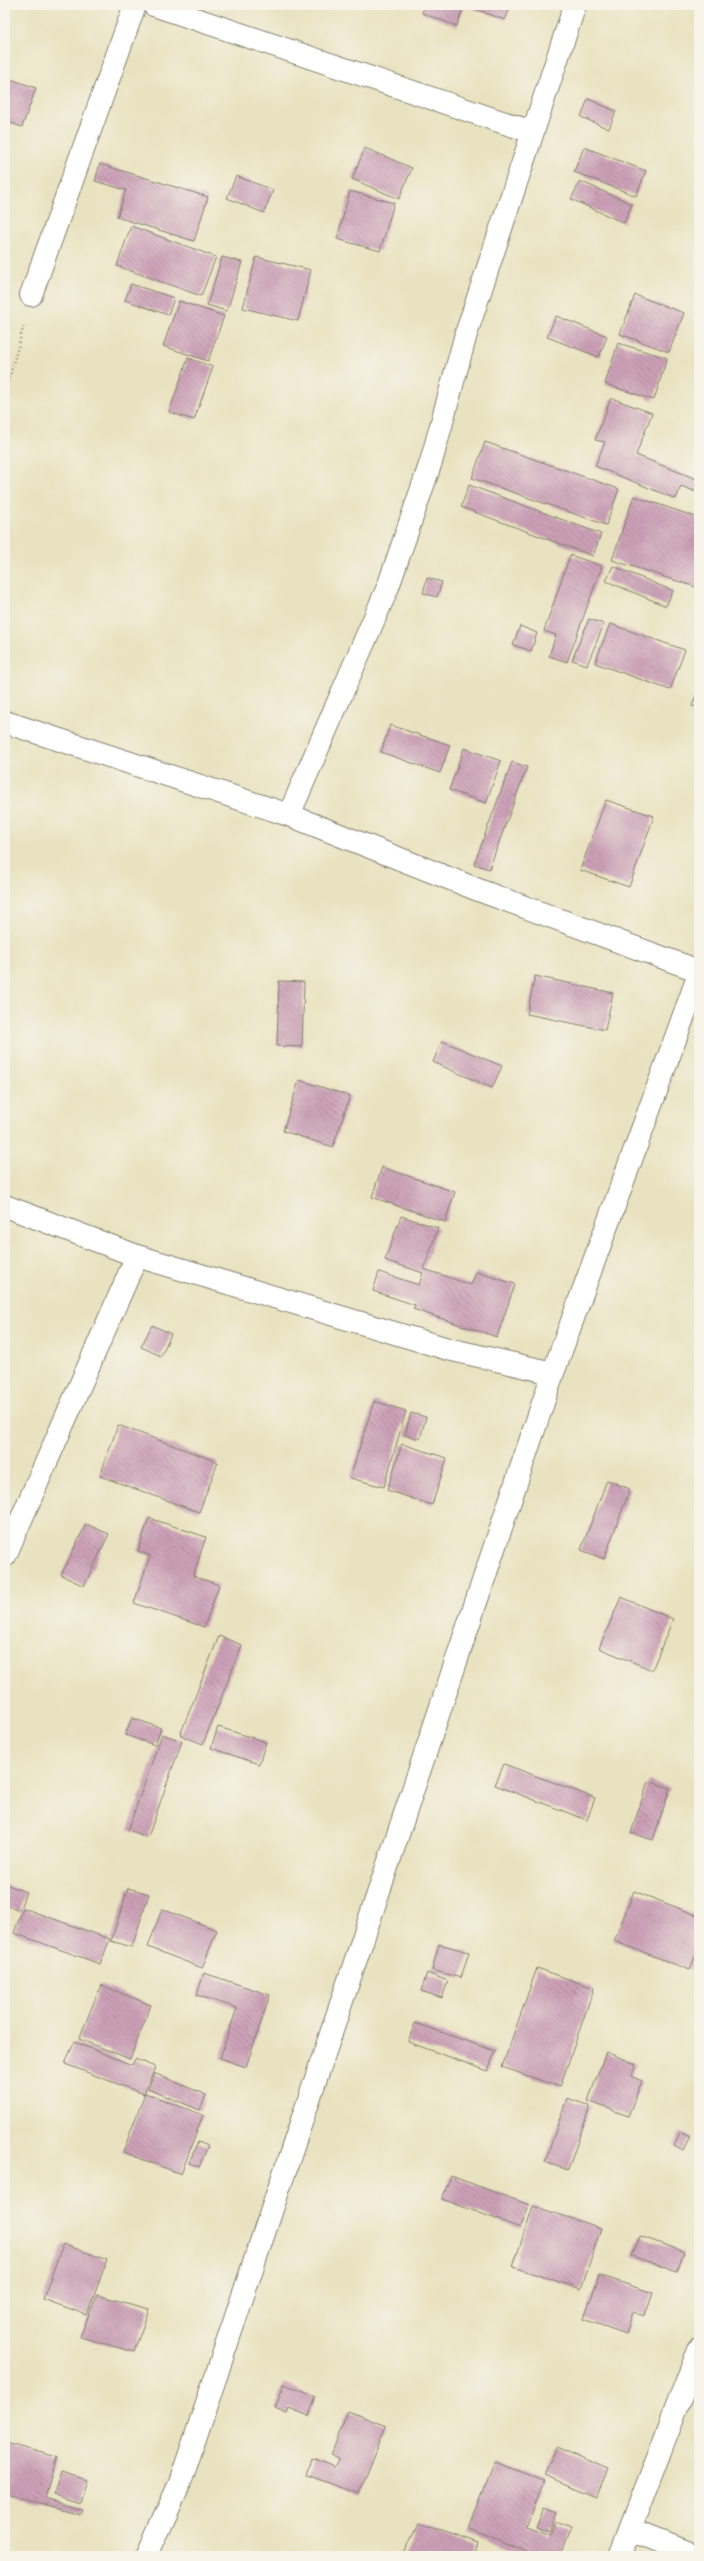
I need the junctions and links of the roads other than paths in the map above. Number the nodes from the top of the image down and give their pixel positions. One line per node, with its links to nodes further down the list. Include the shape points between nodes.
1 (135, 5): 5 (street)
2 (154, 5): 4 (street)
3 (576, 5): 4 (street)
4 (532, 132): 7 (street, via 466,334 431,462 390,580)
5 (31, 295)
6 (5, 722): 7 (street)
7 (290, 815): 8 (street, via 481,891)
8 (699, 971)
9 (699, 974): 12 (street)
10 (5, 1206): 11 (street)
11 (137, 1256): 12 (street, via 440,1347); 13 (street)
12 (553, 1373): 16 (street, via 183,2475)
13 (5, 1556)
14 (699, 2349): 15 (street)
15 (630, 2530): 17 (street); 18 (street)
16 (147, 2556)
17 (620, 2556)
18 (696, 2556)

